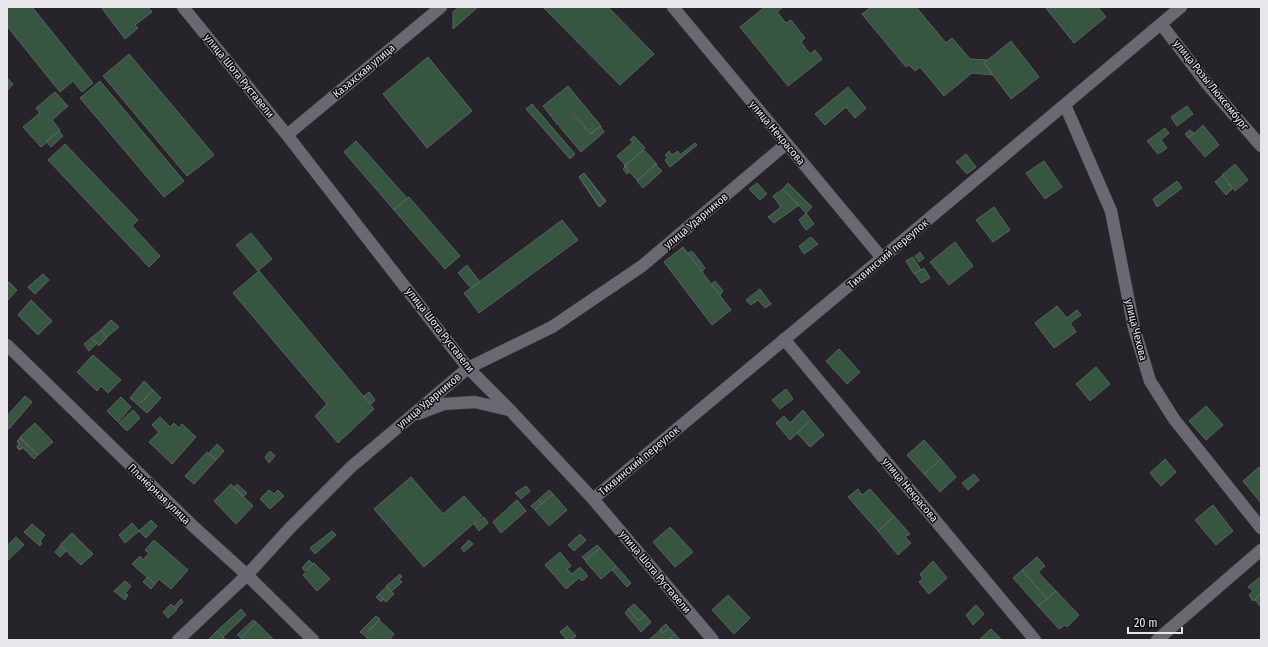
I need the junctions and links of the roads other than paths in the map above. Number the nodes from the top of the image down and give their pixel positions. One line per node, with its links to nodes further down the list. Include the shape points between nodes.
1 (183, 7): 7 (street, улица Шота Руставели)
2 (441, 7): 7 (street, Казахская улица)
3 (673, 7): 8 (street, улица Некрасова)
4 (1181, 7): 5 (street, Тихвинский переулок)
5 (1161, 24): 6 (street, Тихвинский переулок); 9 (street, улица Розы Люксембург, via 1208,85)
6 (1065, 105): 10 (street, Тихвинский переулок); 17 (street, улица Чехова, via 1111,211 1134,328 1150,381 1174,419)
7 (287, 135): 13 (street, улица Шота Руставели)
8 (786, 144): 10 (street, улица Некрасова); 13 (street, улица Ударников, via 642,266 552,327)
9 (1261, 146)
10 (882, 258): 11 (street, Тихвинский переулок)
11 (784, 339): 16 (street, Тихвинский переулок); 23 (street, улица Некрасова)
12 (7, 345): 19 (street, Планёрная улица, via 194,528)
13 (468, 368): 14 (street, улица Шота Руставели); 15 (street, улица Ударников)
14 (510, 410): 15 (street, via 475,402 444,404); 16 (street, улица Шота Руставели)
15 (412, 416): 19 (street, улица Ударников, via 351,467)
16 (593, 499): 22 (street, улица Шота Руставели)
17 (1261, 528)
18 (1261, 550): 24 (street)
19 (247, 575): 20 (street, улица Ударников); 21 (street, Планёрная улица)
20 (178, 640)
21 (313, 640)
22 (713, 640)
23 (1035, 640)
24 (1157, 640)

